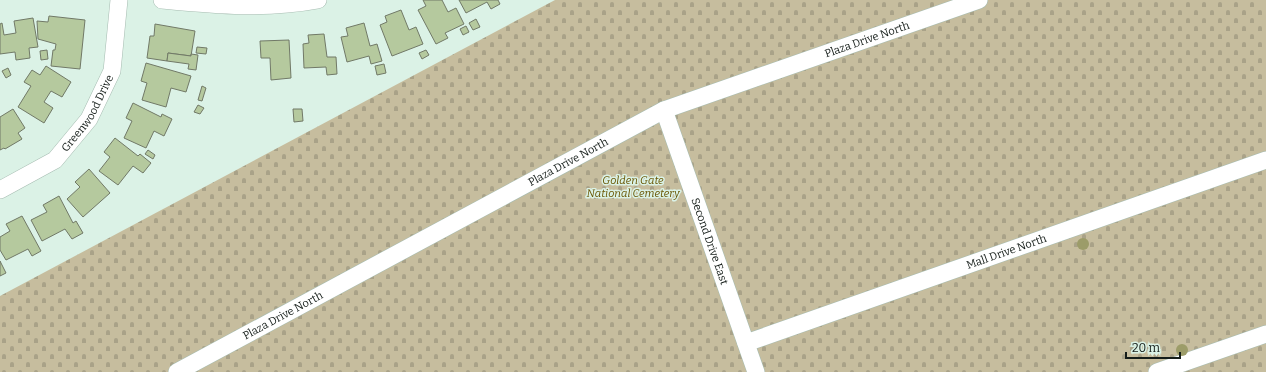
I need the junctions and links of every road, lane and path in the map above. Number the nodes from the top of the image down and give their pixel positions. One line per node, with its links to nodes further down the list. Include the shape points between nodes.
1 (119, 0): 7 (street, Greenwood Drive, via 112,70 89,119 55,160)
2 (162, 0): 3 (street, via 226,6 294,4)
3 (318, 0)
4 (979, 0): 5 (street, Plaza Drive North)
5 (664, 110): 9 (street, Second Drive East); 10 (street, Plaza Drive North)
6 (1266, 160): 9 (street, Mall Drive North)
7 (0, 190)
8 (1266, 334): 12 (street)
9 (746, 343): 11 (street, Second Drive East)
10 (178, 372)
11 (756, 372)
12 (1157, 372)

